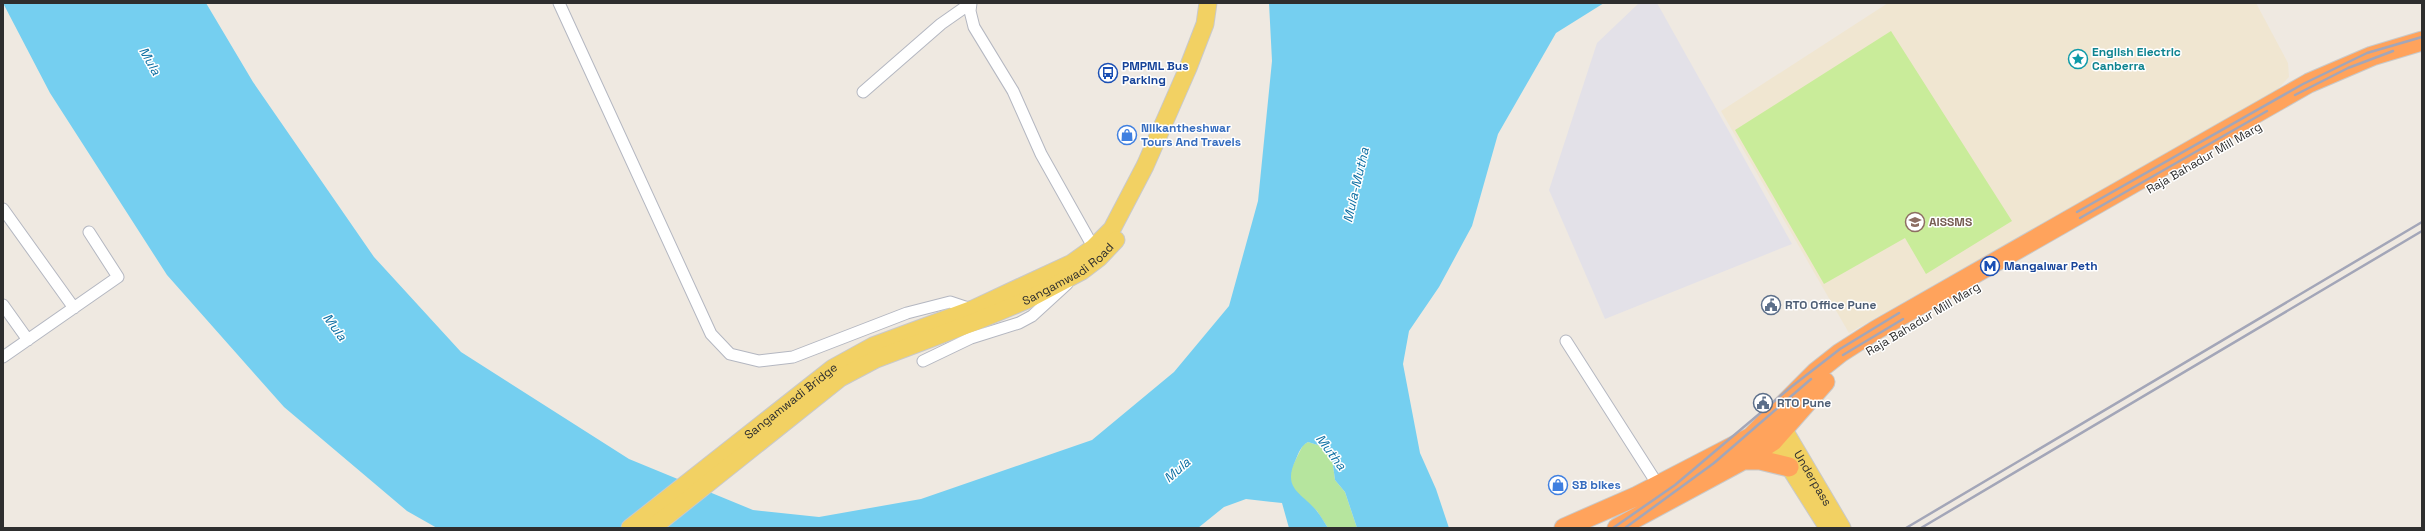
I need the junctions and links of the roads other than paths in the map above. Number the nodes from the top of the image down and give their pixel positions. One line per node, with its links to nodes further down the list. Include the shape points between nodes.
1 (559, 3): 15 (street, via 710,334 730,354 759,361 793,357 907,313 950,302)
2 (971, 3): 7 (street, via 941,24); 11 (street, via 974,27 1010,86 1041,154)
3 (1208, 3): 11 (main road, Sangamwadi Road, via 1205,24 1188,68 1145,166 1112,230)
4 (1219, 3): 11 (main road, Sangamwadi Road, via 1213,36 1136,205 1113,244)
5 (2422, 41): 9 (highway, Raja Bahadur Mill Marg, via 2372,56 2309,83)
6 (2422, 54): 9 (highway, Raja Bahadur Mill Marg, via 2376,68 2315,95)
7 (863, 92)
8 (3, 209): 14 (street)
9 (2097, 211): 21 (highway, Raja Bahadur Mill Marg, via 1848,364)
10 (89, 232): 14 (street, via 118,277)
11 (1096, 253): 12 (main road, Sangamwadi Road)
12 (1077, 267): 15 (main road, Sangamwadi Road); 19 (street, via 1032,316 971,338)
13 (3, 305): 16 (street)
14 (74, 308): 16 (street)
15 (975, 315): 20 (main road, Sangamwadi Bridge, via 873,346 833,368)
16 (28, 340): 18 (street)
17 (1566, 340): 24 (street)
18 (3, 357)
19 (923, 361)
20 (811, 392): 27 (main road, Sangamwadi Bridge); 28 (main road, Sangamwadi Bridge)
21 (1774, 427): 22 (highway, Raja Bahadur Mill Marg); 23 (main road, Underpass); 24 (highway, Raja Bahadur Mill Marg); 30 (main road, Underpass)
22 (1742, 460): 23 (highway, via 1760,460); 26 (highway, Raja Bahadur Mill Marg)
23 (1789, 467): 29 (main road, Underpass)
24 (1658, 485): 25 (highway, Raja Bahadur Mill Marg); 26 (highway, Raja Bahadur Mill Marg)
25 (1567, 526)
26 (1604, 526)
27 (630, 528)
28 (652, 528)
29 (1828, 528)
30 (1842, 528)

